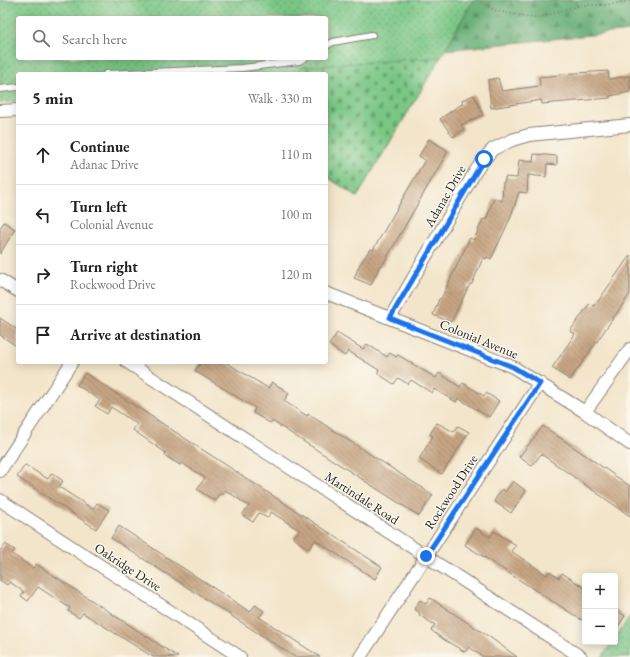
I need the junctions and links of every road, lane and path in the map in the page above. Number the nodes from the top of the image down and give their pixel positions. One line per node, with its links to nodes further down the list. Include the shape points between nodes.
1 (478, 0): 2 (path, via 496,11 527,17 540,17 581,5 606,5)
2 (630, 1)
3 (372, 34): 4 (lane)
4 (328, 45)
5 (301, 60): 6 (lane, via 242,68)
6 (151, 72)
7 (16, 87): 8 (lane)
8 (0, 89)
9 (16, 110): 10 (street)
10 (0, 111)
11 (630, 125): 15 (street, Adanac Drive, via 529,135 493,149 475,172)
12 (0, 280): 13 (street)
13 (16, 290)
14 (328, 294): 15 (street, Colonial Avenue)
15 (390, 318): 19 (street, Colonial Avenue, via 513,367)
16 (630, 349): 20 (street)
17 (71, 364): 22 (street)
18 (130, 364): 24 (street, Martindale Road)
19 (540, 383): 20 (street, Colonial Avenue); 24 (street, Rockwood Drive)
20 (585, 412): 21 (street, Colonial Avenue)
21 (630, 444)
22 (0, 471)
23 (0, 500): 25 (street, Oakridge Drive)
24 (426, 556): 26 (street, Rockwood Drive); 27 (street, Martindale Road)
25 (240, 657)
26 (360, 657)
27 (581, 657)

